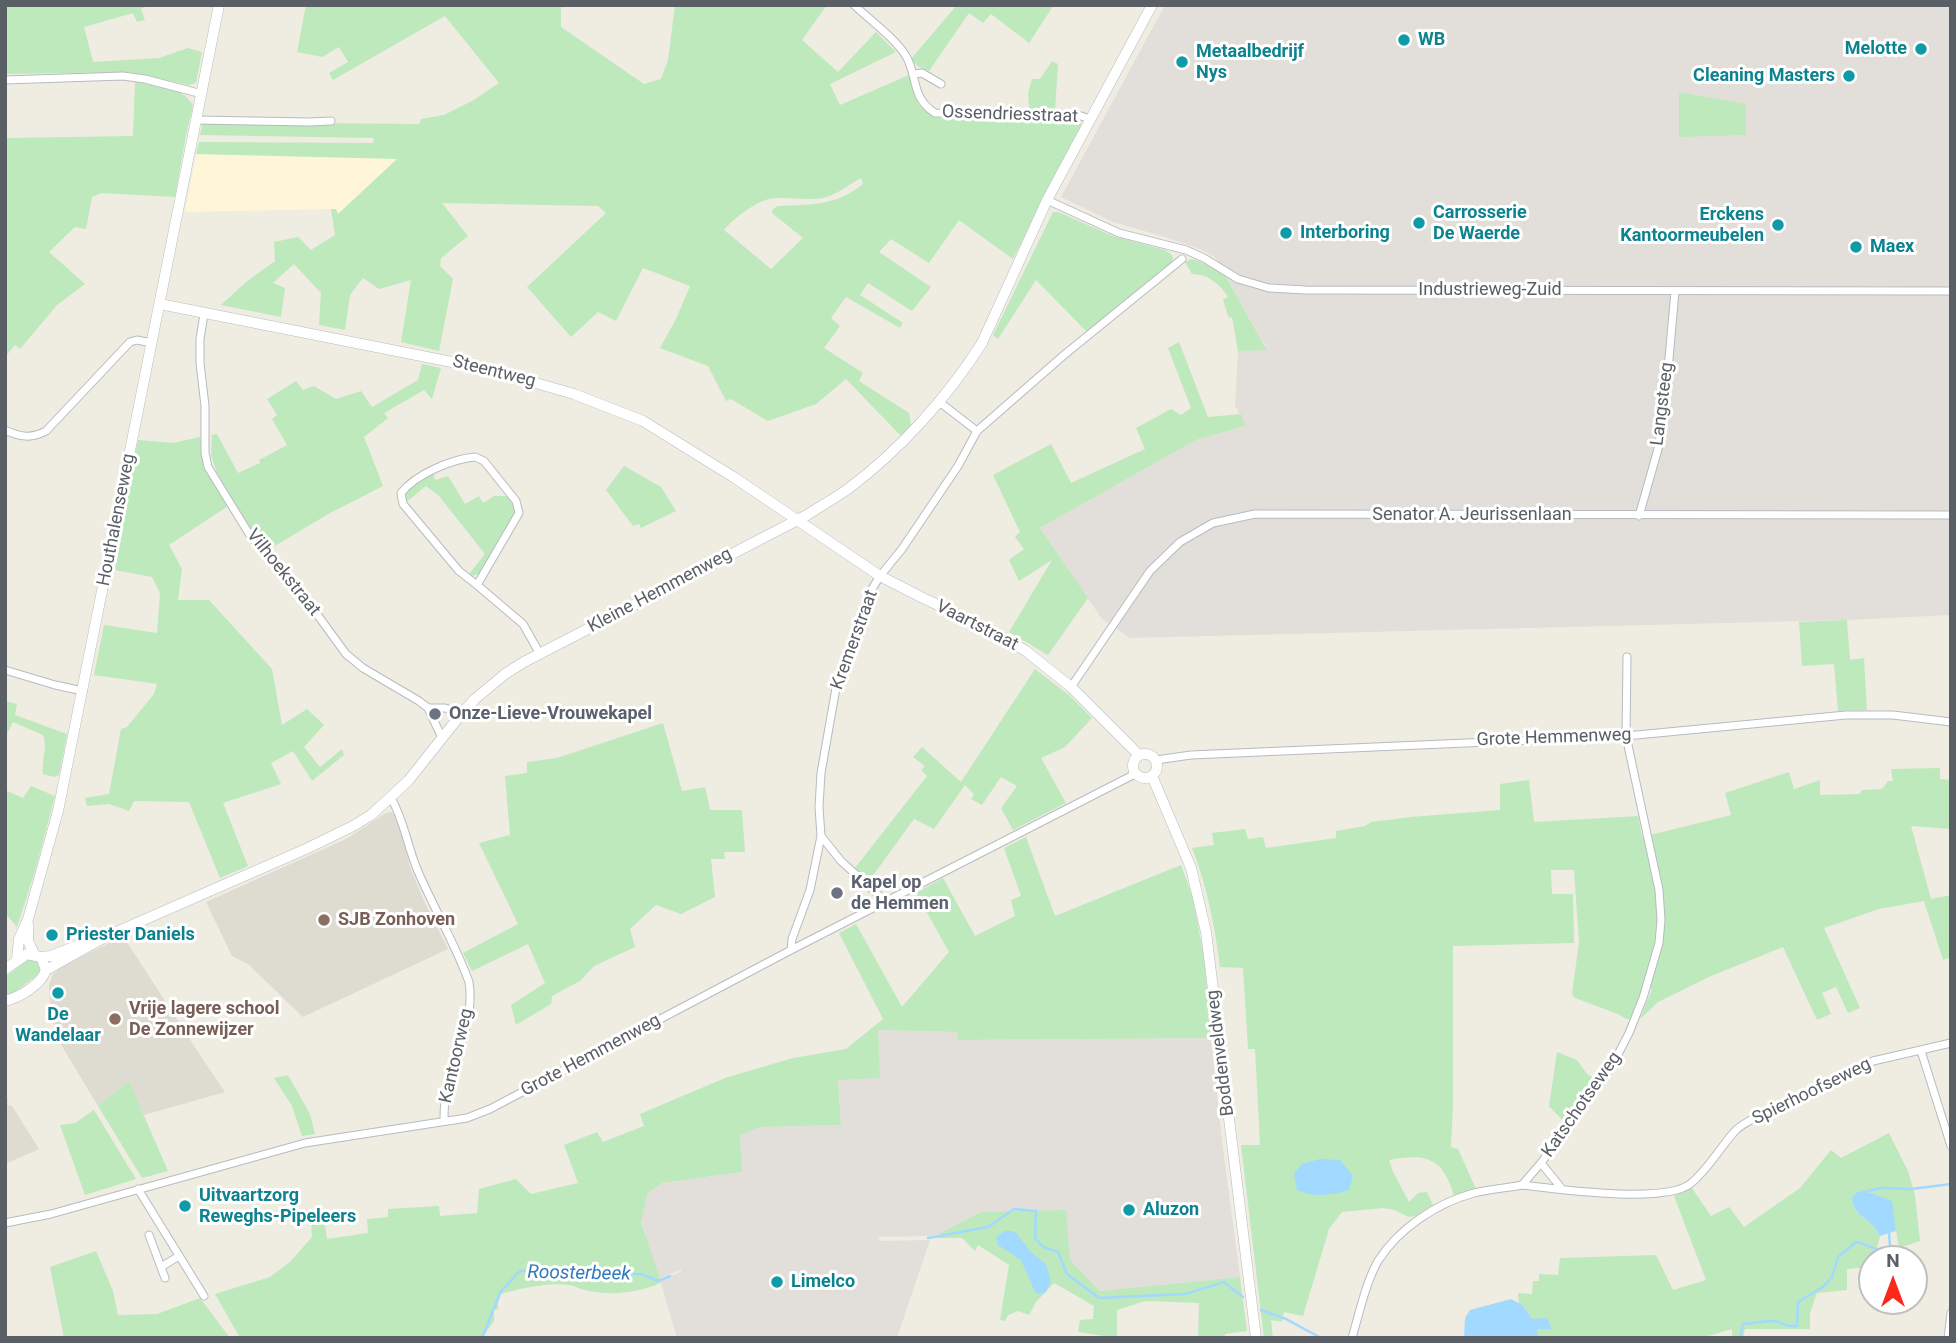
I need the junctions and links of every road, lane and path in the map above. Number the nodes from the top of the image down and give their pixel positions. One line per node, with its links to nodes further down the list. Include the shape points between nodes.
1 (219, 5): 7 (street, Houthalenseweg)
2 (854, 5): 4 (street, Ossendriesstraat, via 894,42)
3 (1152, 5): 8 (street, Kleine Hemmenweg)
4 (913, 74): 6 (street, Ossendriesstraat, via 922,73); 8 (street, Ossendriesstraat, via 923,106 935,113 1078,115)
5 (5, 79): 7 (street, via 122,76)
6 (940, 83)
7 (202, 94): 9 (street, Houthalenseweg)
8 (1090, 119): 11 (street, Kleine Hemmenweg)
9 (197, 120): 10 (street); 15 (street, Houthalenseweg)
10 (331, 121)
11 (1047, 200): 14 (street, Industrieweg-Zuid, via 1119,233 1186,250 1238,279 1269,288); 18 (street, Kleine Hemmenweg, via 982,344)
12 (1182, 259): 20 (street, Kremerstraat)
13 (1951, 290): 14 (street, Industrieweg-Zuid)
14 (1675, 291): 22 (street, Langsteeg, via 1664,415)
15 (160, 304): 16 (street, Steentweg); 17 (street, Houthalenseweg)
16 (204, 314): 23 (street, Steentweg, via 436,358 574,394 643,421); 31 (street, Vilhoekstraat, via 200,363 208,467 251,537 295,584 346,654)
17 (152, 342): 19 (street, via 130,342 46,432 30,437); 30 (street, Houthalenseweg)
18 (938, 401): 20 (street); 23 (street, Kleine Hemmenweg, via 884,459 846,491)
19 (5, 430)
20 (976, 431): 24 (street, Kremerstraat, via 951,477)
21 (1951, 514): 22 (street, Senator A. Jeurissenlaan)
22 (1639, 516): 29 (street, Senator A. Jeurissenlaan, via 1255,514 1213,523 1180,542 1150,570)
23 (798, 520): 24 (street, Vaartstraat); 26 (street, Kleine Hemmenweg)
24 (880, 576): 29 (street, Vaartstraat, via 989,629); 41 (street, Kremerstraat, via 836,688 821,773)
25 (477, 585): 25 (street, via 459,571 403,505 401,493 427,471 475,457 484,461 516,500 519,513); 26 (street, via 523,624)
26 (540, 654): 32 (street, Kleine Hemmenweg, via 505,674)
27 (1627, 657): 34 (street)
28 (5, 670): 30 (street)
29 (1071, 687): 36 (street, Vaartstraat)
30 (83, 691): 43 (street, Houthalenseweg, via 58,811)
31 (428, 708): 32 (street, Vilhoekstraat); 35 (street)
32 (462, 713): 35 (street, Kleine Hemmenweg)
33 (1951, 722): 34 (street, Grote Hemmenweg, via 1846,715)
34 (1626, 736): 37 (street, Grote Hemmenweg); 55 (street, Katschotseweg, via 1659,890 1659,943 1643,998 1612,1066)
35 (442, 738): 40 (street, Kleine Hemmenweg)
36 (1139, 755): 37 (street, Grote Hemmenweg); 38 (street, via 1133,763)
37 (1156, 760): 39 (street)
38 (1135, 774): 39 (street); 42 (street, Grote Hemmenweg)
39 (1152, 776): 66 (street, Boddenveldweg, via 1191,868 1206,932)
40 (391, 797): 44 (street, Kleine Hemmenweg, via 339,833); 53 (street, Kantoorweg, via 430,899 469,982 470,1013 446,1091)
41 (821, 836): 42 (street); 45 (street, Kremerstraat)
42 (886, 902): 45 (street, Grote Hemmenweg)
43 (28, 919): 46 (street, Houthalenseweg, via 28,941); 47 (street, Houthalenseweg, via 19,939)
44 (107, 936): 46 (street, Kleine Hemmenweg, via 51,956); 49 (street, Kleine Hemmenweg)
45 (791, 950): 53 (street, Grote Hemmenweg, via 490,1109)
46 (37, 956): 47 (street, Kleine Hemmenweg, via 27,954); 49 (street, Houthalenseweg)
47 (17, 960): 48 (street, Kleine Hemmenweg)
48 (5, 969)
49 (46, 970): 50 (street, Kleine Hemmenweg, via 40,981)
50 (5, 1001)
51 (1951, 1043): 52 (street, Spierhoofseweg)
52 (1922, 1051): 54 (street); 58 (street, Spierhoofseweg, via 1873,1061 1754,1118 1738,1128 1688,1185 1669,1192 1626,1194)
53 (444, 1121): 57 (street, Grote Hemmenweg, via 305,1143)
54 (1951, 1146)
55 (1541, 1163): 56 (street, Katschotseweg); 58 (street)
56 (1522, 1185): 58 (street, Spierhoofseweg); 67 (street, via 1461,1197 1412,1225 1377,1262)
57 (138, 1189): 59 (street, Grote Hemmenweg); 61 (street)
58 (1562, 1189)
59 (5, 1223)
60 (149, 1235): 62 (street)
61 (179, 1256): 62 (street); 64 (street)
62 (161, 1267): 63 (street)
63 (165, 1278)
64 (204, 1296)
65 (1951, 1313): 68 (street)
66 (1256, 1338)
67 (1352, 1338)
68 (1948, 1338)

